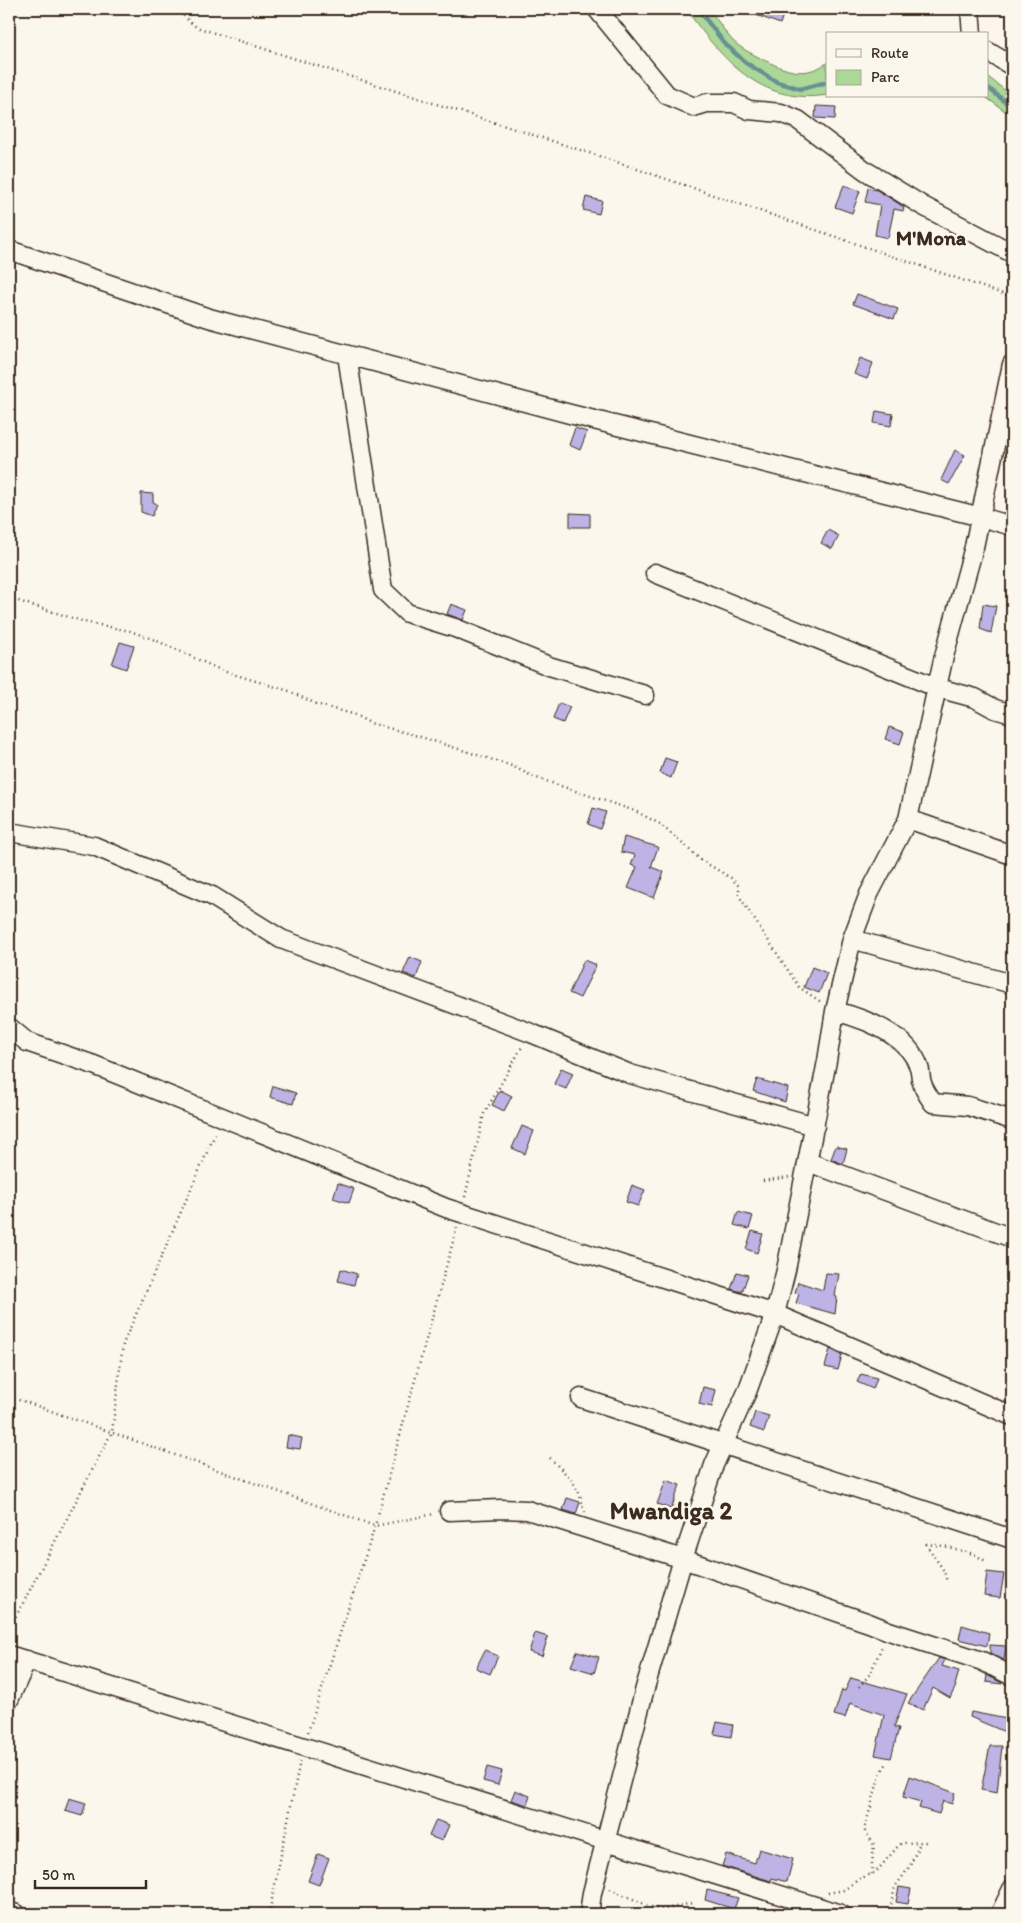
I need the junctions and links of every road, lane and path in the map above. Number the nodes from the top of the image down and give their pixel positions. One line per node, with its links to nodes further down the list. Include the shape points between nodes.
1 (176, 9): 9 (path, via 196,28 602,157)
2 (597, 9): 8 (street, via 667,95 694,107 707,103 734,103 749,110 798,120 866,171 923,206)
3 (970, 9): 4 (street)
4 (972, 32)
5 (988, 52): 6 (street)
6 (1012, 66)
7 (9, 250): 10 (street, via 209,318)
8 (1012, 253)
9 (1012, 298)
10 (347, 355): 12 (street); 17 (street, via 382,590 407,613 455,628 548,666)
11 (1012, 364): 12 (street)
12 (981, 517): 13 (street); 16 (street)
13 (1012, 526)
14 (655, 573): 16 (street)
15 (9, 598): 26 (path, via 85,622 130,631 223,671 289,691 370,723 512,766 635,811 660,824 700,860 731,878 739,886 740,896 799,987)
16 (938, 688): 18 (street, via 975,698); 21 (street)
17 (645, 695)
18 (1012, 714)
19 (12, 738): 20 (path)
20 (9, 754)
21 (908, 819): 23 (street); 24 (street, via 869,894)
22 (9, 832): 28 (street, via 94,846 212,896 281,939)
23 (1012, 855)
24 (852, 939): 25 (street); 26 (street)
25 (1012, 984)
26 (835, 1011): 30 (street, via 864,1019 908,1048 933,1103 968,1106); 31 (street)
27 (9, 1027): 29 (street, via 27,1042 94,1065)
28 (531, 1032): 31 (street, via 630,1074); 34 (path, via 484,1114)
29 (222, 1117): 34 (street); 40 (path, via 122,1344)
30 (1012, 1120)
31 (815, 1126): 32 (street)
32 (806, 1170): 33 (path); 35 (street); 36 (street)
33 (763, 1181)
34 (461, 1213): 36 (street); 44 (path)
35 (1012, 1238)
36 (774, 1314): 39 (street); 41 (street, via 747,1392)
37 (9, 1398): 40 (path)
38 (581, 1398): 41 (street)
39 (1012, 1416)
40 (112, 1432): 44 (path); 50 (path)
41 (724, 1444): 46 (street); 47 (street)
42 (550, 1458): 45 (path, via 572,1480)
43 (449, 1511): 44 (path); 45 (street, via 527,1510)
44 (375, 1526): 57 (path)
45 (591, 1530): 47 (street)
46 (1012, 1539)
47 (683, 1560): 51 (street); 59 (street, via 645,1688)
48 (987, 1562): 49 (path, via 974,1554 926,1544 944,1571)
49 (947, 1582)
50 (9, 1630)
51 (889, 1632): 54 (street, via 982,1661); 55 (path, via 870,1674)
52 (9, 1654): 53 (street)
53 (27, 1660): 56 (street); 57 (street)
54 (1012, 1676)
55 (859, 1687)
56 (9, 1700)
57 (303, 1747): 59 (street); 69 (path)
58 (888, 1763): 62 (path, via 880,1774 865,1826 874,1845)
59 (606, 1841): 63 (street); 66 (street)
60 (928, 1842): 61 (path)
61 (920, 1843): 62 (path, via 902,1843); 72 (path, via 910,1866 895,1887)
62 (872, 1874): 66 (path, via 844,1890 824,1893)
63 (594, 1884): 65 (path, via 662,1910); 70 (street)
64 (1012, 1889): 73 (street)
65 (692, 1903)
66 (813, 1905): 71 (street)
67 (9, 1912): 68 (street)
68 (17, 1914)
69 (269, 1914)
70 (589, 1914)
71 (841, 1914)
72 (889, 1914)
73 (1000, 1914)

